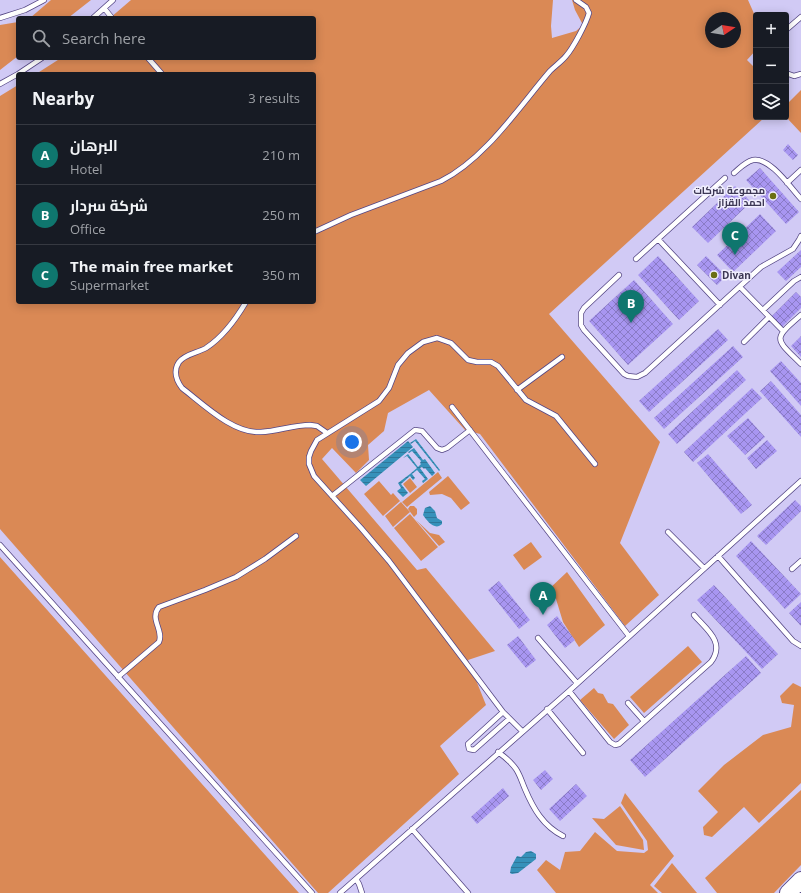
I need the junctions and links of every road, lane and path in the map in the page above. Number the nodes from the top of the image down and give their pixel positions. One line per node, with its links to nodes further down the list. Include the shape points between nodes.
1 (44, 0): 8 (lane, via 25,10)
2 (113, 0): 4 (lane)
3 (576, 0): 23 (lane, via 586,6 589,13 568,53 512,118 466,165 441,181 358,212)
4 (104, 8): 5 (lane); 6 (lane)
5 (95, 16)
6 (110, 16)
7 (801, 17): 9 (lane)
8 (0, 18)
9 (789, 27)
10 (39, 60): 12 (lane)
11 (150, 60): 13 (lane)
12 (21, 72)
13 (160, 72)
14 (789, 74): 15 (lane)
15 (801, 74)
16 (16, 75): 17 (lane)
17 (0, 84)
18 (801, 170): 21 (lane)
19 (734, 173): 21 (lane, via 747,162 758,160 772,166)
20 (725, 178): 25 (lane)
21 (787, 183): 22 (lane)
22 (801, 199)
23 (316, 231)
24 (801, 236): 29 (lane, via 792,249 761,267)
25 (658, 239): 26 (lane); 31 (lane)
26 (636, 259)
27 (619, 275): 31 (lane, via 584,308 580,319 584,330 620,371 628,376 637,377 646,373)
28 (801, 278): 32 (lane, via 794,281)
29 (740, 287): 31 (lane); 32 (lane)
30 (245, 304): 42 (lane, via 232,323 206,348 183,358 178,363 178,382 182,388 242,430 260,432 310,425 317,426)
31 (720, 305)
32 (763, 310): 33 (lane)
33 (769, 317): 35 (lane); 36 (lane)
34 (800, 318): 35 (lane)
35 (783, 331): 38 (lane, via 780,338 782,344)
36 (744, 342)
37 (562, 357): 39 (lane)
38 (801, 364)
39 (517, 390): 42 (lane, via 495,364 468,360 447,341 437,338 428,340 403,359 379,400); 43 (lane, via 531,404 552,412)
40 (452, 407): 41 (lane)
41 (470, 430): 45 (lane, via 442,450 417,429); 54 (lane)
42 (327, 433): 45 (lane, via 313,445 309,457 314,476)
43 (595, 464)
44 (801, 481): 49 (lane)
45 (332, 496): 62 (lane, via 389,561)
46 (668, 532): 51 (lane)
47 (296, 536): 57 (lane, via 236,577 159,607 155,617 159,642)
48 (0, 545): 57 (lane)
49 (718, 556): 51 (lane); 56 (lane, via 793,641)
50 (801, 561): 52 (lane)
51 (704, 568): 54 (lane)
52 (792, 569)
53 (694, 615): 64 (lane, via 716,641 715,657)
54 (630, 636): 58 (lane)
55 (538, 638): 58 (lane)
56 (801, 646)
57 (118, 677): 72 (lane)
58 (577, 683): 59 (lane)
59 (569, 690): 61 (lane); 64 (lane, via 613,744 619,744)
60 (628, 703): 64 (lane)
61 (547, 710): 65 (lane); 67 (lane)
62 (503, 712): 63 (lane); 63 (lane, via 468,744 468,749 474,750)
63 (509, 719): 65 (lane)
64 (644, 722)
65 (522, 731): 66 (lane)
66 (498, 752): 68 (lane); 69 (lane, via 516,769 533,806 543,820 552,830)
67 (583, 753)
68 (412, 829): 70 (lane); 75 (lane)
69 (563, 836)
70 (356, 879): 73 (lane); 74 (lane)
71 (801, 880): 76 (highway)
72 (312, 893)
73 (340, 893)
74 (362, 893)
75 (468, 893)
76 (788, 893)

